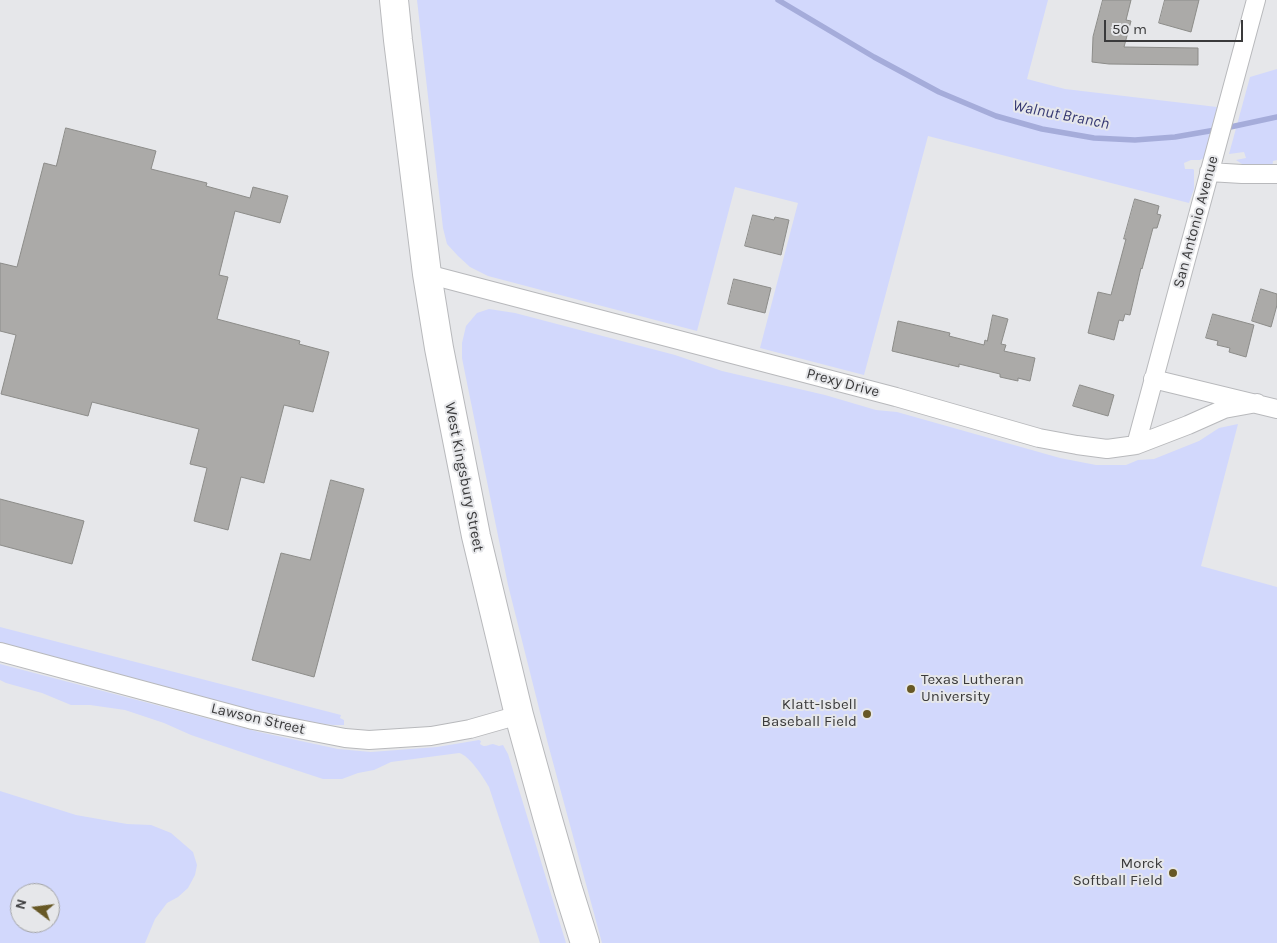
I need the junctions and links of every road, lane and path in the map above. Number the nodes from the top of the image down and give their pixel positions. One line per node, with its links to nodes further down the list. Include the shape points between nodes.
1 (394, 0): 5 (main road, West Kingsbury Street)
2 (1256, 0): 3 (street, San Antonio Avenue)
3 (1210, 172): 4 (street); 6 (street, San Antonio Avenue)
4 (1277, 174)
5 (427, 274): 9 (street, Prexy Drive, via 1040,438 1107,449); 11 (main road, West Kingsbury Street, via 476,536)
6 (1153, 379): 7 (street, Prexy Drive); 9 (street, San Antonio Avenue)
7 (1256, 403): 8 (street, Prexy Drive); 9 (street, Prexy Drive, via 1224,409)
8 (1277, 409)
9 (1136, 445)
10 (0, 652): 11 (street, Lawson Street, via 253,720 346,738 369,740 431,736)
11 (519, 715): 12 (main road, West Kingsbury Street)
12 (585, 943)

